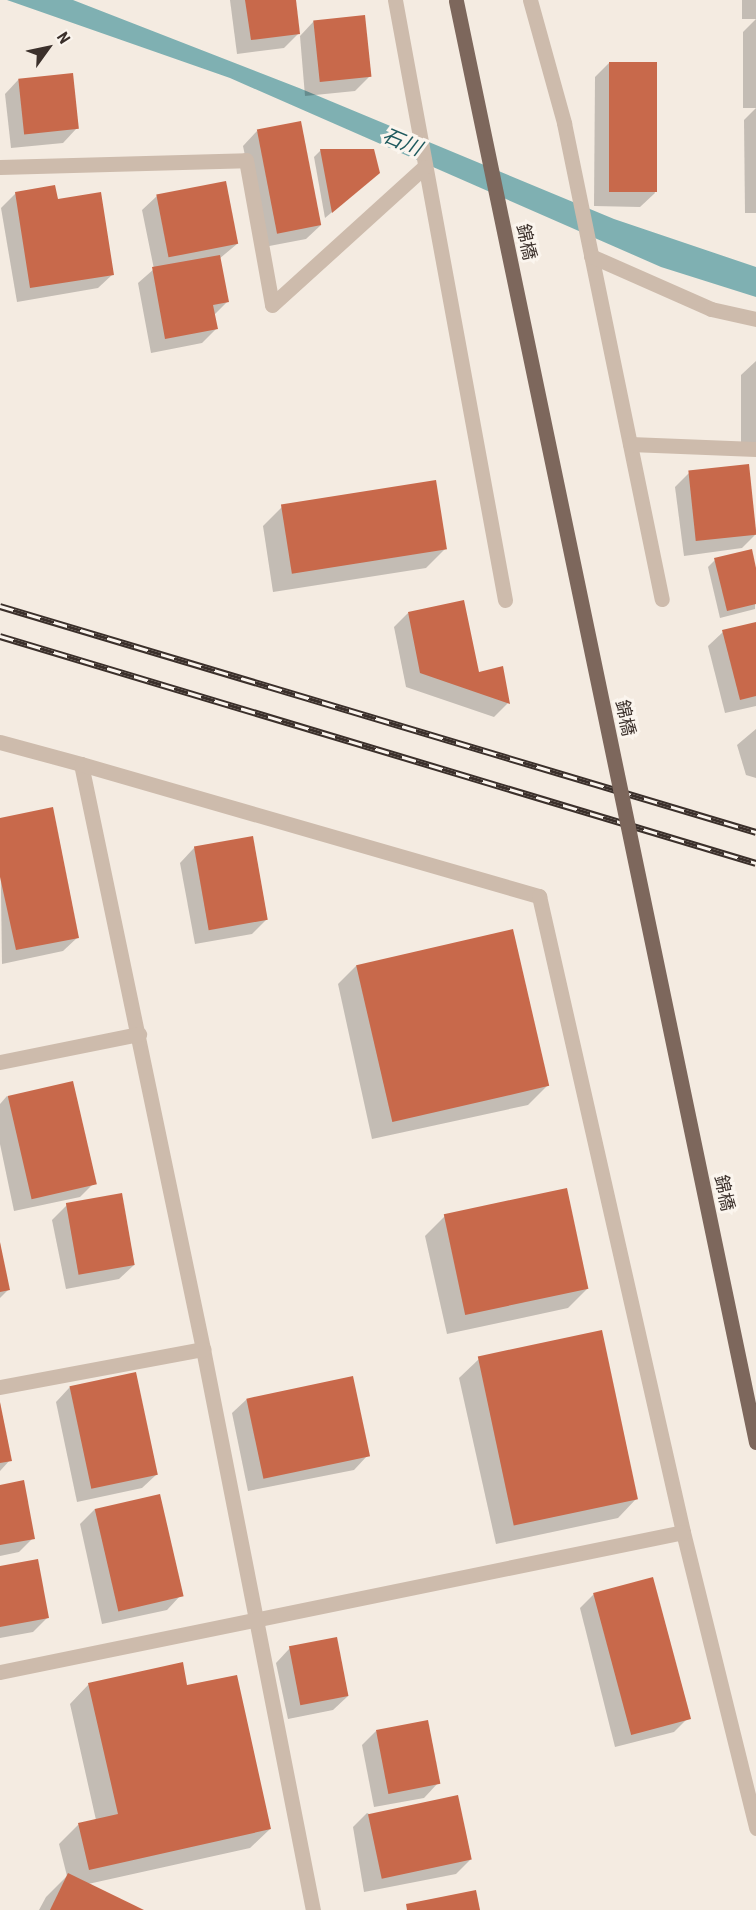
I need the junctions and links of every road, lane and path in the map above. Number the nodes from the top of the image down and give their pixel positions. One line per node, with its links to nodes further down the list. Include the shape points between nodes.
1 (395, 0): 5 (street)
2 (530, 0): 6 (street, via 564,123)
3 (456, 1): 18 (main road, 錦橋, bridge)
4 (0, 167): 5 (street, via 246,160 272,305)
5 (424, 168): 11 (street)
6 (591, 256): 7 (street, via 711,309); 8 (street)
7 (756, 319)
8 (630, 444): 9 (street); 10 (street)
9 (756, 449)
10 (662, 599)
11 (505, 600)
12 (0, 742): 13 (street)
13 (81, 764): 14 (street); 19 (street, via 539,896)
14 (139, 1034): 15 (street); 16 (street)
15 (0, 1062)
16 (203, 1348): 17 (street); 20 (street)
17 (0, 1387)
18 (756, 1442)
19 (683, 1532): 20 (street); 22 (street)
20 (257, 1619): 21 (street); 23 (street)
21 (0, 1672)
22 (756, 1828)
23 (313, 1910)

